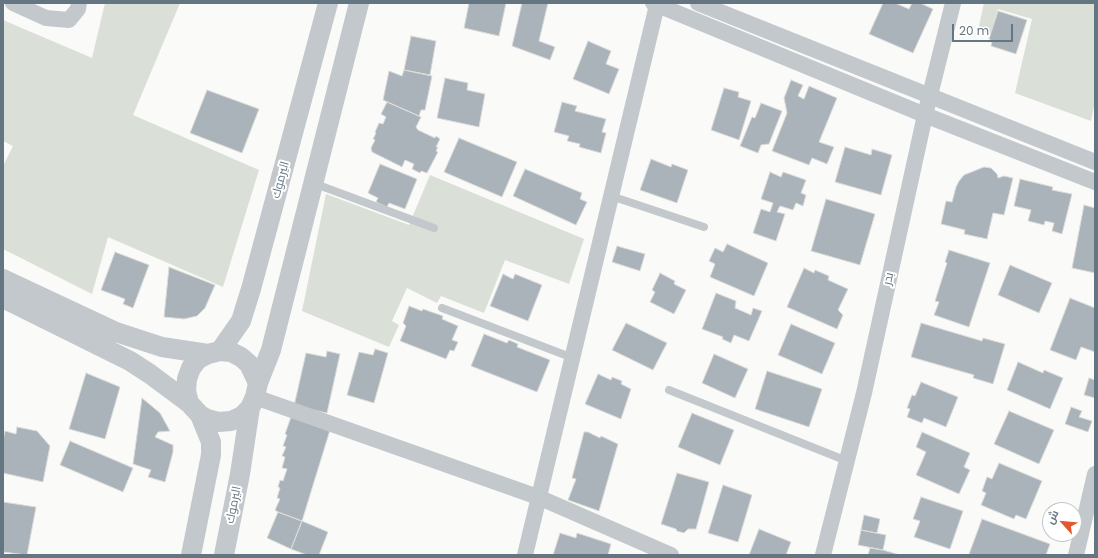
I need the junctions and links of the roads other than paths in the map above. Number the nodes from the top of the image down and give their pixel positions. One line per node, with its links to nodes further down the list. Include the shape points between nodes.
1 (13, 3): 2 (street, via 46,18 69,20)
2 (79, 3)
3 (328, 3): 18 (street, اليرموك, via 241,321)
4 (359, 3): 12 (street, اليرموك)
5 (698, 3): 8 (street)
6 (953, 3): 8 (street, بدر)
7 (655, 4): 9 (street); 13 (street)
8 (930, 96): 9 (street, بدر); 10 (street)
9 (925, 115): 11 (street); 23 (street, بدر)
10 (1095, 162)
11 (1095, 182)
12 (313, 183): 15 (lane); 21 (street, اليرموك, via 272,350)
13 (611, 196): 14 (lane); 19 (street)
14 (704, 227)
15 (434, 228)
16 (4, 287): 18 (street, via 116,332 162,347); 22 (street, via 155,377)
17 (442, 308): 19 (lane)
18 (214, 352): 21 (street, via 231,352 249,364); 22 (street, via 198,359 187,379 186,391)
19 (573, 358): 25 (street)
20 (669, 390): 23 (lane)
21 (255, 396): 22 (street, via 242,416 231,421 218,422 207,419); 25 (street); 27 (street, اليرموك)
22 (194, 409): 26 (street, via 211,442 211,455)
23 (847, 461): 30 (street, بدر)
24 (1095, 474): 31 (street)
25 (538, 497): 28 (street); 29 (street)
26 (191, 555)
27 (224, 555)
28 (525, 555)
29 (671, 555)
30 (823, 555)
31 (1076, 555)

